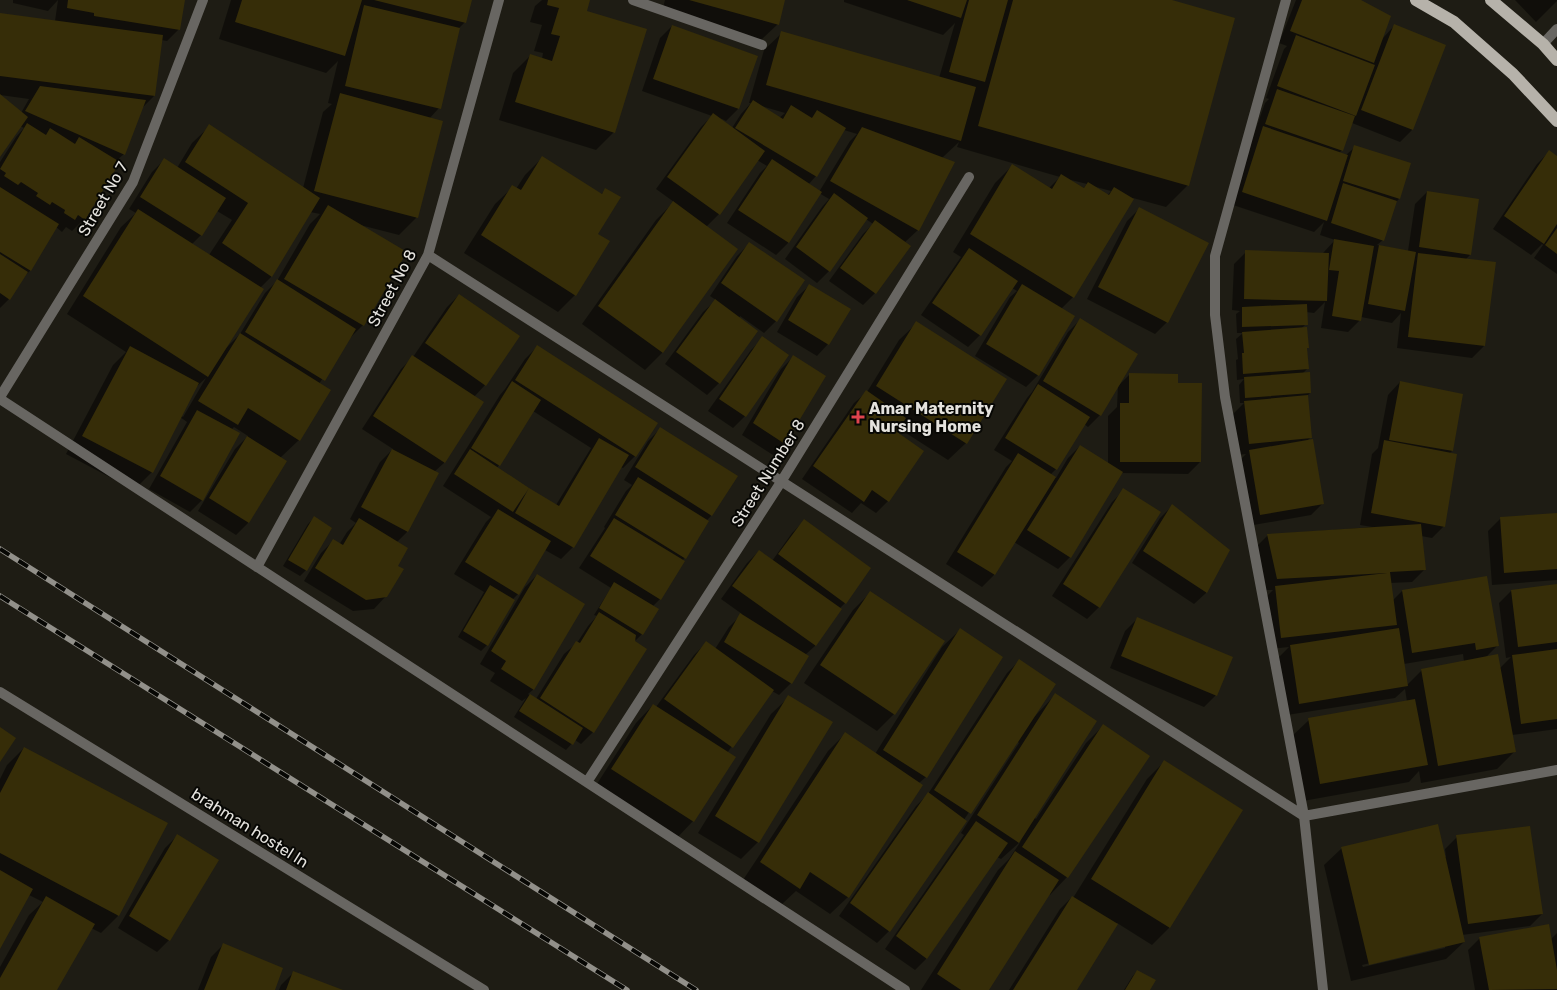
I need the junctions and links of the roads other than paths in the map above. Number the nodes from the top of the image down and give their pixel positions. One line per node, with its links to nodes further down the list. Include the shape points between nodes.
1 (203, 0): 14 (street, Street No 7, via 133,182)
2 (500, 0): 13 (street, Street No 8)
3 (633, 0): 9 (street)
4 (1286, 0): 20 (street, via 1215,256 1215,315 1225,397)
5 (1416, 0): 11 (main road, via 1454,22 1514,74)
6 (1491, 0): 8 (main road)
7 (1557, 29): 8 (street)
8 (1543, 44): 10 (main road)
9 (762, 45)
10 (1557, 60)
11 (1557, 121)
12 (970, 177): 15 (street, Street Number 8)
13 (428, 255): 15 (street); 16 (street, Street No 8)
14 (0, 398): 16 (street)
15 (781, 482): 19 (street, Street Number 8); 20 (street)
16 (257, 567): 19 (street)
17 (0, 692): 21 (street, brahman hostel ln)
18 (1557, 770): 20 (street)
19 (587, 782): 22 (street)
20 (1304, 816): 23 (street)
21 (484, 990)
22 (905, 990)
23 (1324, 990)

